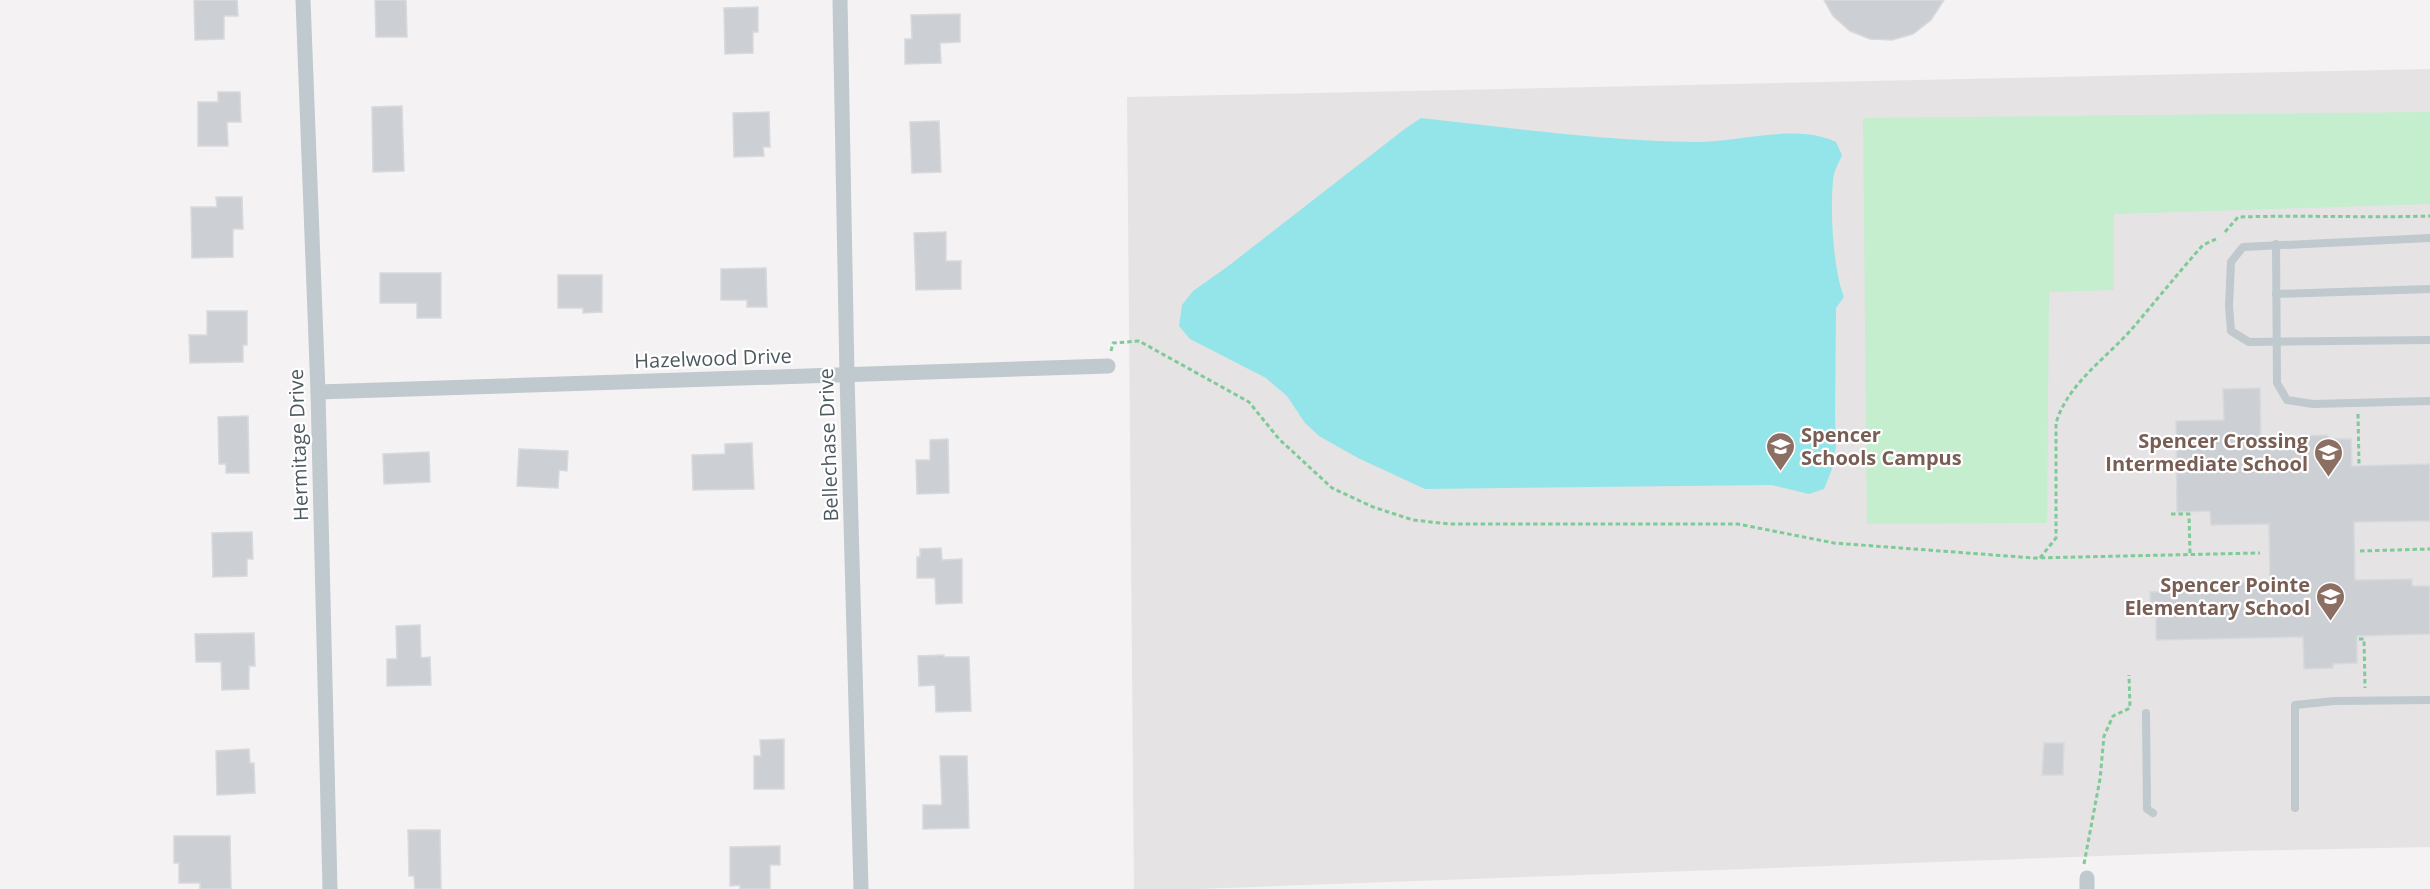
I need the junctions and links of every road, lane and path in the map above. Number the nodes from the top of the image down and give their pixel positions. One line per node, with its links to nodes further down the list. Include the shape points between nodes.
1 (303, 0): 14 (street, Hermitage Drive)
2 (840, 0): 13 (street, Bellechase Drive)
3 (2430, 216): 4 (path, via 2238,217)
4 (2225, 232)
5 (2430, 238): 7 (lane)
6 (2216, 239): 23 (path, via 2203,245 2061,407 2056,423 2056,538)
7 (2276, 244): 9 (lane); 11 (lane, via 2243,247 2230,262 2229,306 2231,332 2249,342)
8 (2430, 289): 9 (lane)
9 (2276, 294): 11 (lane)
10 (2430, 340): 11 (lane)
11 (2277, 343): 15 (lane, via 2277,383 2287,400 2313,404)
12 (1108, 366): 13 (street, Hazelwood Drive); 23 (path, via 1113,343 1139,341 1249,402 1279,439 1332,488 1413,520 1449,524 1738,524 1834,543)
13 (847, 375): 14 (street, Hazelwood Drive); 33 (street, Bellechase Drive)
14 (318, 392): 32 (street, Hermitage Drive)
15 (2430, 401)
16 (2358, 414): 17 (path)
17 (2359, 464)
18 (2170, 514): 22 (path, via 2189,514)
19 (2430, 549): 20 (path)
20 (2360, 551)
21 (2260, 553): 22 (path)
22 (2190, 554): 23 (path)
23 (2040, 558)
24 (2359, 639): 26 (path, via 2364,639)
25 (2129, 675): 31 (path, via 2130,708 2113,716 2104,736 2085,853)
26 (2365, 688)
27 (2430, 700): 29 (lane, via 2295,705)
28 (2146, 713): 30 (lane, via 2147,809)
29 (2295, 808)
30 (2153, 813)
31 (2087, 883)
32 (330, 889)
33 (861, 889)

